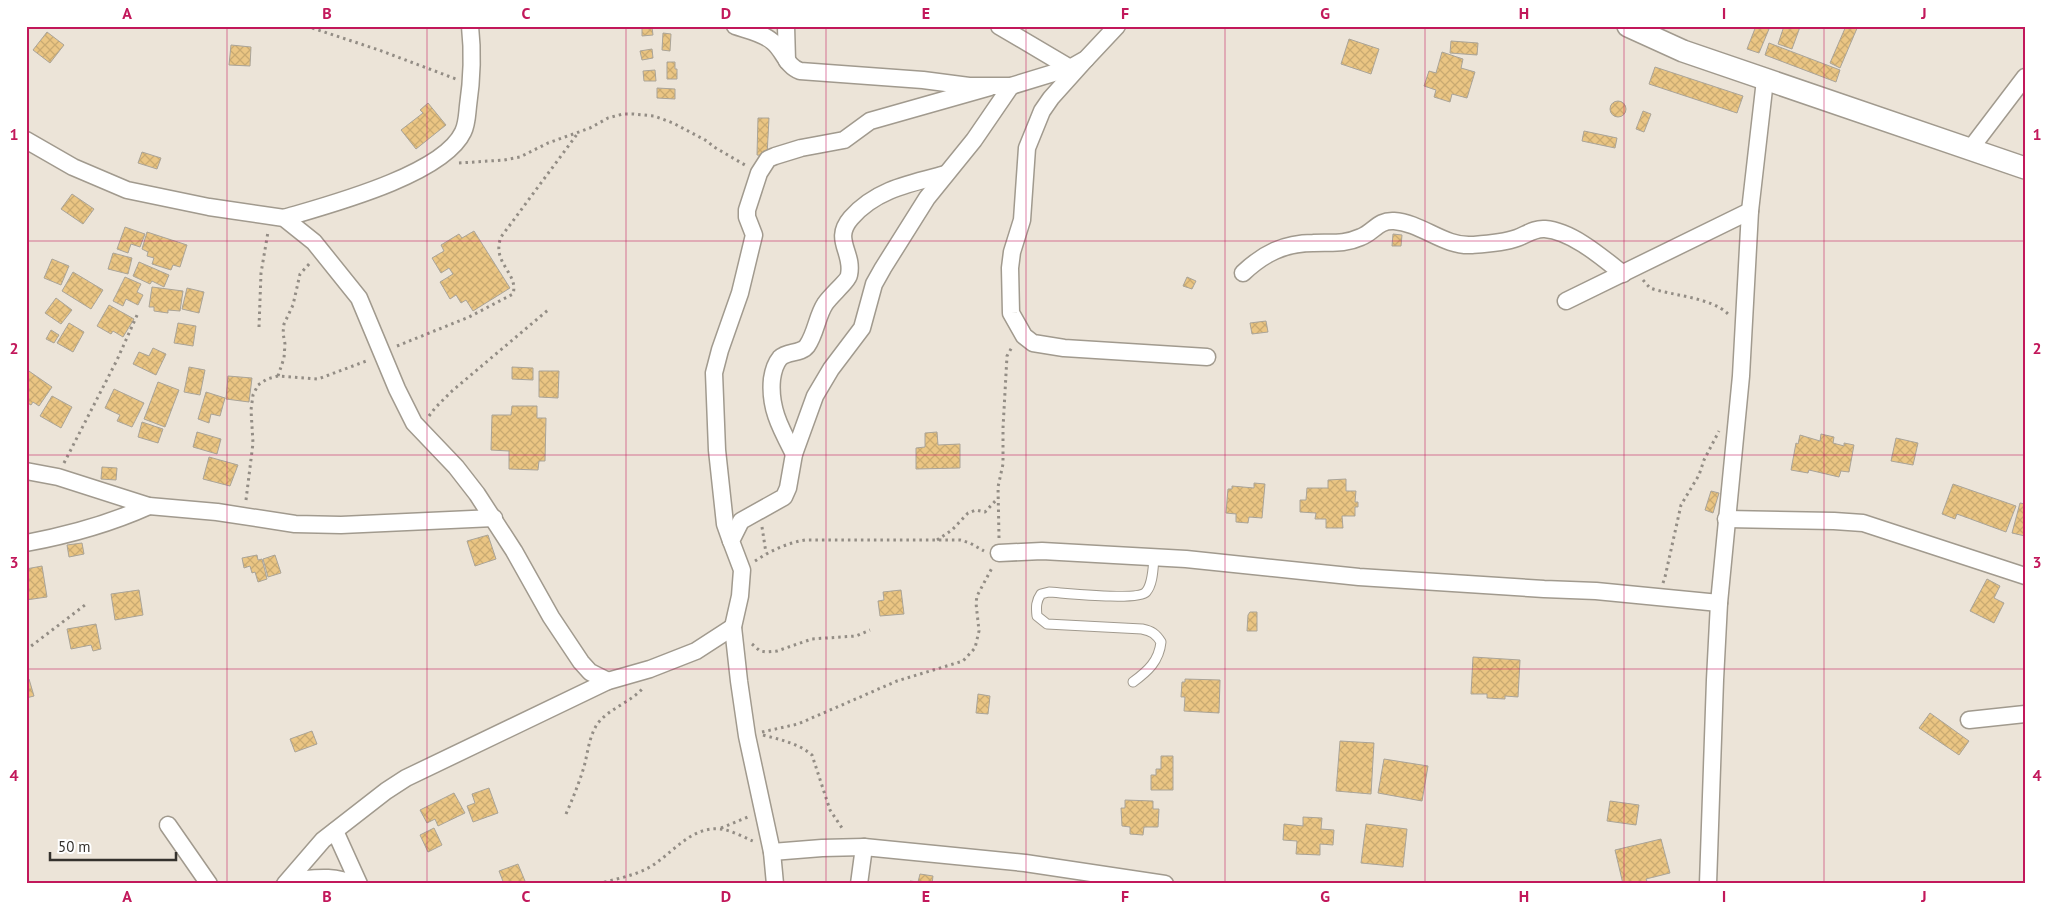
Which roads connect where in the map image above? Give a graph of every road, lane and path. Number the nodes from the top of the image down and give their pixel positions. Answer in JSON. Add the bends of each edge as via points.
{"nodes":[{"id":1,"x":306,"y":26,"type":"edge"},
{"id":2,"x":470,"y":26,"type":"edge"},
{"id":3,"x":735,"y":26,"type":"edge"},
{"id":4,"x":786,"y":26,"type":"edge"},
{"id":5,"x":999,"y":26,"type":"edge"},
{"id":6,"x":1117,"y":26,"type":"edge"},
{"id":7,"x":1628,"y":26,"type":"edge"},
{"id":8,"x":315,"y":28,"type":"edge"},
{"id":9,"x":1086,"y":60,"type":"junction"},
{"id":10,"x":787,"y":61,"type":"junction"},
{"id":11,"x":1070,"y":68,"type":"junction"},
{"id":12,"x":2025,"y":77,"type":"edge"},
{"id":13,"x":1764,"y":80,"type":"junction"},
{"id":14,"x":471,"y":85,"type":"junction"},
{"id":15,"x":1011,"y":86,"type":"junction"},
{"id":16,"x":990,"y":87,"type":"junction"},
{"id":17,"x":578,"y":132,"type":"junction"},
{"id":18,"x":26,"y":140,"type":"edge"},
{"id":19,"x":1971,"y":148,"type":"junction"},
{"id":20,"x":456,"y":164,"type":"dead end"},
{"id":21,"x":2025,"y":168,"type":"edge"},
{"id":22,"x":759,"y":173,"type":"junction"},
{"id":23,"x":946,"y":174,"type":"junction"},
{"id":24,"x":1750,"y":211,"type":"junction"},
{"id":25,"x":268,"y":216,"type":"junction"},
{"id":26,"x":284,"y":218,"type":"junction"},
{"id":27,"x":314,"y":242,"type":"junction"},
{"id":28,"x":1627,"y":272,"type":"junction"},
{"id":29,"x":1242,"y":273,"type":"dead end"},
{"id":30,"x":1566,"y":301,"type":"dead end"},
{"id":31,"x":548,"y":310,"type":"dead end"},
{"id":32,"x":138,"y":313,"type":"dead end"},
{"id":33,"x":260,"y":327,"type":"dead end"},
{"id":34,"x":1743,"y":329,"type":"junction"},
{"id":35,"x":1023,"y":335,"type":"junction"},
{"id":36,"x":382,"y":354,"type":"junction"},
{"id":37,"x":1208,"y":357,"type":"dead end"},
{"id":38,"x":278,"y":376,"type":"junction"},
{"id":39,"x":1737,"y":413,"type":"junction"},
{"id":40,"x":421,"y":432,"type":"junction"},
{"id":41,"x":794,"y":454,"type":"junction"},
{"id":42,"x":26,"y":471,"type":"edge"},
{"id":43,"x":58,"y":477,"type":"junction"},
{"id":44,"x":998,"y":498,"type":"junction"},
{"id":45,"x":149,"y":506,"type":"junction"},
{"id":46,"x":244,"y":516,"type":"junction"},
{"id":47,"x":494,"y":518,"type":"junction"},
{"id":48,"x":1726,"y":519,"type":"junction"},
{"id":49,"x":936,"y":540,"type":"junction"},
{"id":50,"x":731,"y":541,"type":"junction"},
{"id":51,"x":26,"y":543,"type":"edge"},
{"id":52,"x":999,"y":553,"type":"junction"},
{"id":53,"x":1154,"y":558,"type":"junction"},
{"id":54,"x":742,"y":570,"type":"junction"},
{"id":55,"x":2025,"y":576,"type":"edge"},
{"id":56,"x":1654,"y":596,"type":"junction"},
{"id":57,"x":1720,"y":603,"type":"junction"},
{"id":58,"x":85,"y":605,"type":"dead end"},
{"id":59,"x":734,"y":623,"type":"junction"},
{"id":60,"x":870,"y":630,"type":"dead end"},
{"id":61,"x":26,"y":650,"type":"edge"},
{"id":62,"x":650,"y":669,"type":"junction"},
{"id":63,"x":608,"y":681,"type":"junction"},
{"id":64,"x":1133,"y":682,"type":"dead end"},
{"id":65,"x":2025,"y":714,"type":"edge"},
{"id":66,"x":1969,"y":720,"type":"dead end"},
{"id":67,"x":763,"y":812,"type":"junction"},
{"id":68,"x":566,"y":814,"type":"dead end"},
{"id":69,"x":168,"y":825,"type":"dead end"},
{"id":70,"x":721,"y":829,"type":"junction"},
{"id":71,"x":335,"y":831,"type":"junction"},
{"id":72,"x":864,"y":847,"type":"junction"},
{"id":73,"x":772,"y":850,"type":"junction"},
{"id":74,"x":288,"y":882,"type":"edge"},
{"id":75,"x":209,"y":884,"type":"edge"},
{"id":76,"x":352,"y":884,"type":"edge"},
{"id":77,"x":359,"y":884,"type":"edge"},
{"id":78,"x":598,"y":884,"type":"edge"},
{"id":79,"x":775,"y":884,"type":"edge"},
{"id":80,"x":859,"y":884,"type":"edge"},
{"id":81,"x":1165,"y":884,"type":"edge"},
{"id":82,"x":1708,"y":884,"type":"edge"}],
"edges":[{"from":1,"to":8,"type":"path"},
{"from":2,"to":14,"type":"street"},
{"from":3,"to":10,"type":"street","via":[[773,42]]},
{"from":4,"to":10,"type":"street"},
{"from":5,"to":11,"type":"street"},
{"from":6,"to":9,"type":"street"},
{"from":7,"to":13,"type":"street","via":[[1683,51]]},
{"from":8,"to":14,"type":"path"},
{"from":9,"to":11,"type":"street"},
{"from":9,"to":35,"type":"street","via":[[1042,111],[1028,148],[1022,220],[1010,268],[1011,313]]},
{"from":10,"to":16,"type":"street","via":[[792,68],[809,73]]},
{"from":11,"to":15,"type":"street"},
{"from":12,"to":19,"type":"street"},
{"from":13,"to":19,"type":"street"},
{"from":13,"to":24,"type":"street"},
{"from":14,"to":26,"type":"street","via":[[463,133],[444,154],[417,171],[381,187]]},
{"from":15,"to":16,"type":"street"},
{"from":15,"to":23,"type":"street"},
{"from":16,"to":22,"type":"street","via":[[870,121],[844,140],[775,156],[768,159]]},
{"from":17,"to":20,"type":"path","via":[[520,157]]},
{"from":17,"to":22,"type":"path","via":[[616,116],[654,116],[707,141]]},
{"from":17,"to":36,"type":"path","via":[[498,244],[499,257],[514,284],[513,294]]},
{"from":18,"to":25,"type":"street","via":[[73,168],[127,190]]},
{"from":19,"to":21,"type":"street"},
{"from":22,"to":50,"type":"street","via":[[747,210],[754,235],[740,293],[714,373],[717,450],[725,524]]},
{"from":23,"to":41,"type":"street","via":[[927,198],[874,284],[862,328],[815,396]]},
{"from":23,"to":41,"type":"street","via":[[881,193],[852,217],[843,229],[842,239],[849,262],[846,281],[824,306],[806,347],[783,356],[776,363],[773,376],[773,410]]},
{"from":24,"to":28,"type":"street"},
{"from":24,"to":34,"type":"street"},
{"from":25,"to":26,"type":"street"},
{"from":25,"to":33,"type":"path","via":[[268,238],[261,273]]},
{"from":26,"to":27,"type":"street"},
{"from":27,"to":36,"type":"street","via":[[359,298]]},
{"from":27,"to":38,"type":"path","via":[[313,258],[300,274],[293,305],[284,324],[284,358]]},
{"from":28,"to":29,"type":"street","via":[[1573,239],[1544,229],[1510,240],[1458,245],[1410,224],[1392,221],[1381,222],[1363,237],[1339,244],[1286,245],[1258,259]]},
{"from":28,"to":30,"type":"street"},
{"from":28,"to":34,"type":"path","via":[[1650,288],[1723,309]]},
{"from":31,"to":40,"type":"path","via":[[434,408]]},
{"from":32,"to":43,"type":"path"},
{"from":34,"to":39,"type":"street"},
{"from":35,"to":37,"type":"street","via":[[1033,343],[1064,348]]},
{"from":35,"to":44,"type":"path","via":[[1007,356],[1003,464]]},
{"from":36,"to":38,"type":"path","via":[[318,379]]},
{"from":36,"to":40,"type":"street","via":[[407,410]]},
{"from":38,"to":46,"type":"path","via":[[258,385],[253,395],[253,442]]},
{"from":39,"to":48,"type":"street"},
{"from":39,"to":56,"type":"path","via":[[1717,434],[1681,505],[1666,576]]},
{"from":40,"to":47,"type":"street","via":[[456,467]]},
{"from":41,"to":50,"type":"street","via":[[784,497],[741,521]]},
{"from":42,"to":43,"type":"street"},
{"from":43,"to":45,"type":"street"},
{"from":44,"to":49,"type":"path","via":[[985,512],[972,511],[963,516],[952,530]]},
{"from":44,"to":52,"type":"path"},
{"from":45,"to":46,"type":"street"},
{"from":45,"to":51,"type":"street","via":[[90,529]]},
{"from":46,"to":47,"type":"street","via":[[309,524]]},
{"from":47,"to":63,"type":"street","via":[[581,662],[590,672]]},
{"from":48,"to":55,"type":"street","via":[[1863,523]]},
{"from":48,"to":57,"type":"street"},
{"from":49,"to":52,"type":"path","via":[[965,540],[985,551]]},
{"from":49,"to":54,"type":"path","via":[[792,542],[766,553]]},
{"from":50,"to":54,"type":"street"},
{"from":52,"to":53,"type":"street","via":[[1058,551]]},
{"from":52,"to":72,"type":"path","via":[[977,596],[979,631],[975,648],[963,661],[897,682],[798,724],[758,733],[794,744],[812,755],[836,821],[842,830]]},
{"from":53,"to":56,"type":"street"},
{"from":53,"to":64,"type":"lane","via":[[1150,584],[1139,596],[1050,592],[1041,594],[1036,608],[1040,620],[1048,624],[1142,629],[1157,635],[1161,642],[1156,660]]},
{"from":54,"to":59,"type":"street"},
{"from":56,"to":57,"type":"street"},
{"from":57,"to":82,"type":"street"},
{"from":58,"to":61,"type":"path"},
{"from":59,"to":60,"type":"path","via":[[754,647],[766,652],[812,639],[856,636]]},
{"from":59,"to":62,"type":"street","via":[[696,651]]},
{"from":59,"to":67,"type":"street","via":[[747,736]]},
{"from":62,"to":63,"type":"street"},
{"from":62,"to":68,"type":"path","via":[[644,688],[638,695],[598,723]]},
{"from":63,"to":71,"type":"street","via":[[406,778]]},
{"from":65,"to":66,"type":"street"},
{"from":67,"to":70,"type":"path"},
{"from":67,"to":73,"type":"street"},
{"from":69,"to":75,"type":"street"},
{"from":70,"to":73,"type":"path"},
{"from":70,"to":78,"type":"path","via":[[687,837],[649,867]]},
{"from":71,"to":74,"type":"street","via":[[323,840]]},
{"from":71,"to":77,"type":"street"},
{"from":72,"to":73,"type":"street"},
{"from":72,"to":80,"type":"street"},
{"from":72,"to":81,"type":"street","via":[[1025,863]]},
{"from":73,"to":79,"type":"street"},
{"from":74,"to":76,"type":"street","via":[[331,878]]}]}
